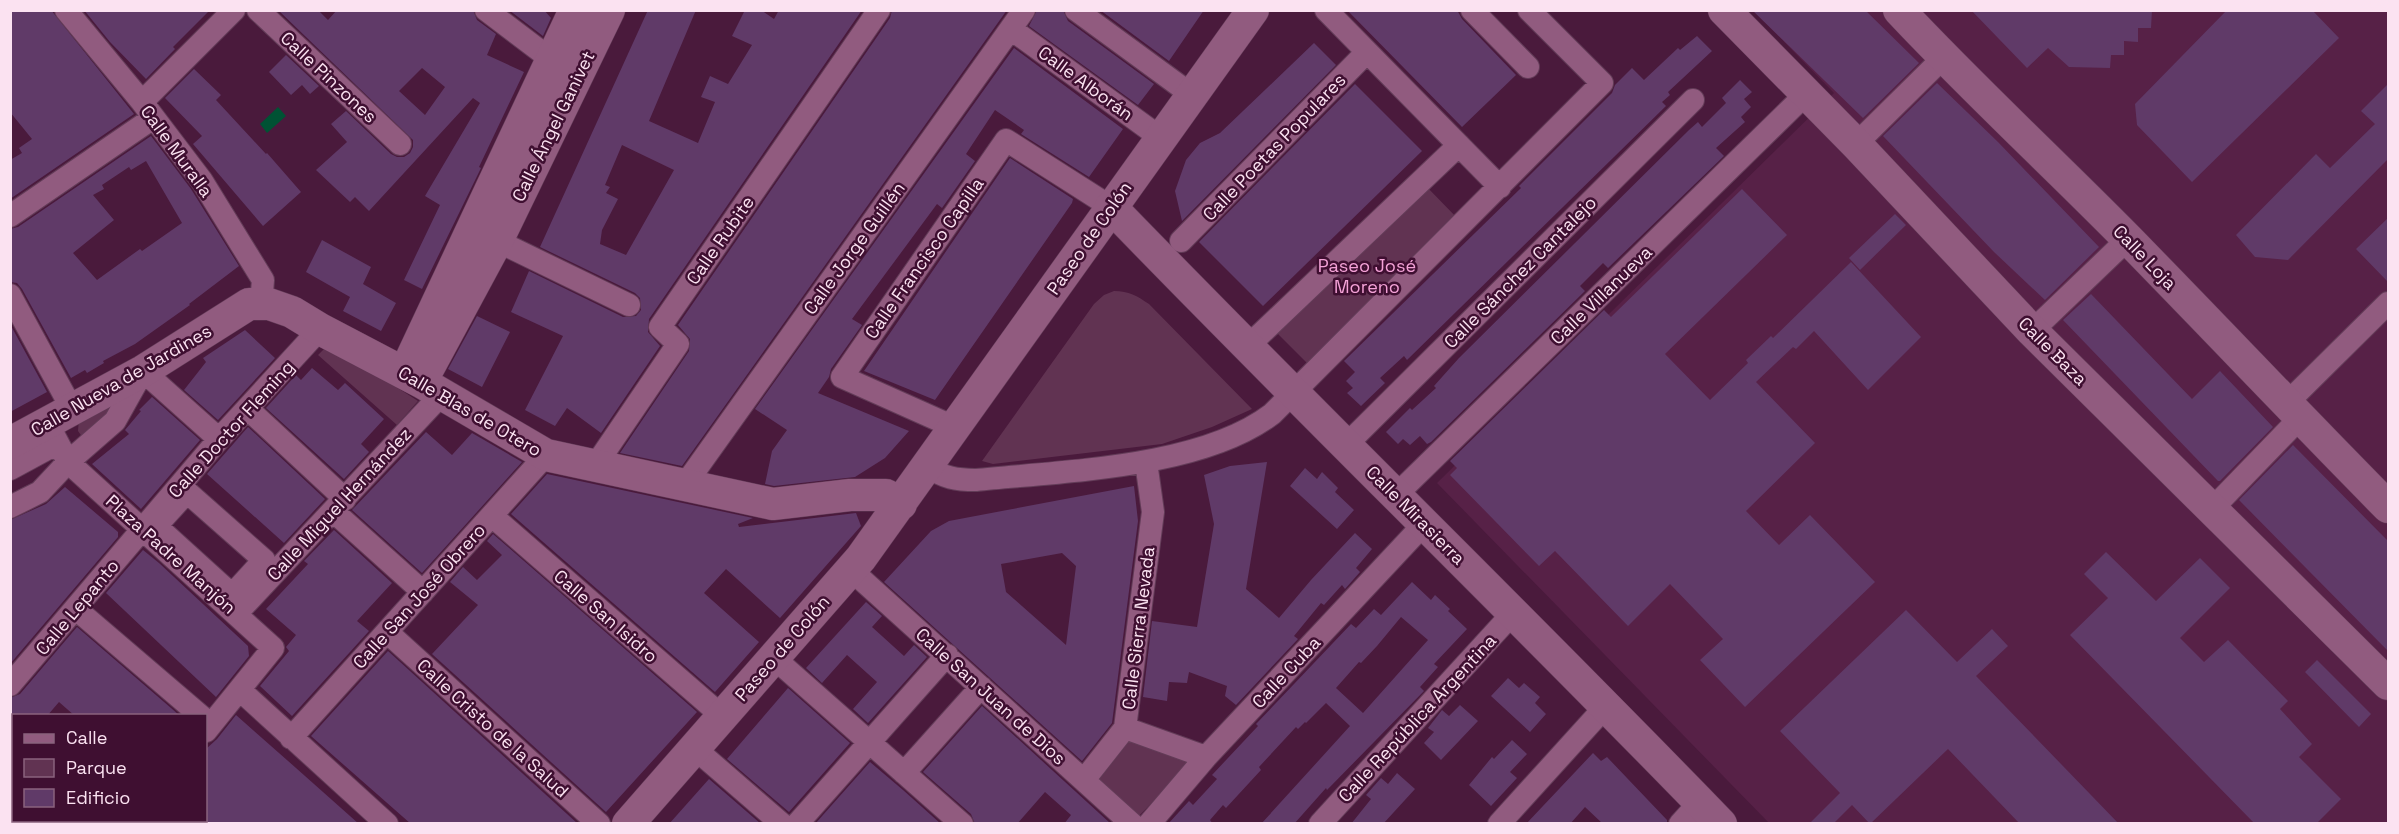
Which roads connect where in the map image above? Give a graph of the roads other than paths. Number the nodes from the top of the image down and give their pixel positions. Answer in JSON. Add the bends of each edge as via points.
{"nodes":[{"id":1,"x":234,"y":10,"type":"edge"},
{"id":2,"x":258,"y":10,"type":"edge"},
{"id":3,"x":486,"y":10,"type":"edge"},
{"id":4,"x":575,"y":10,"type":"edge"},
{"id":5,"x":609,"y":10,"type":"edge"},
{"id":6,"x":879,"y":10,"type":"edge"},
{"id":7,"x":1024,"y":10,"type":"edge"},
{"id":8,"x":1076,"y":10,"type":"edge"},
{"id":9,"x":1326,"y":10,"type":"edge"},
{"id":10,"x":1472,"y":10,"type":"edge"},
{"id":11,"x":1529,"y":10,"type":"edge"},
{"id":12,"x":1724,"y":10,"type":"edge"},
{"id":13,"x":1899,"y":10,"type":"edge"},
{"id":14,"x":68,"y":12,"type":"edge"},
{"id":15,"x":1248,"y":12,"type":"edge"},
{"id":16,"x":1011,"y":29,"type":"junction"},
{"id":17,"x":1366,"y":53,"type":"junction"},
{"id":18,"x":1943,"y":58,"type":"junction"},
{"id":19,"x":567,"y":64,"type":"junction"},
{"id":20,"x":1528,"y":67,"type":"dead end"},
{"id":21,"x":1806,"y":94,"type":"junction"},
{"id":22,"x":1192,"y":95,"type":"junction"},
{"id":23,"x":1693,"y":100,"type":"dead end"},
{"id":24,"x":147,"y":110,"type":"junction"},
{"id":25,"x":1161,"y":138,"type":"junction"},
{"id":26,"x":400,"y":144,"type":"dead end"},
{"id":27,"x":1856,"y":144,"type":"junction"},
{"id":28,"x":1459,"y":145,"type":"junction"},
{"id":29,"x":1500,"y":187,"type":"junction"},
{"id":30,"x":1111,"y":207,"type":"junction"},
{"id":31,"x":10,"y":216,"type":"edge"},
{"id":32,"x":484,"y":235,"type":"junction"},
{"id":33,"x":2128,"y":239,"type":"junction"},
{"id":34,"x":1181,"y":242,"type":"dead end"},
{"id":35,"x":10,"y":295,"type":"edge"},
{"id":36,"x":2388,"y":303,"type":"edge"},
{"id":37,"x":261,"y":304,"type":"junction"},
{"id":38,"x":629,"y":305,"type":"dead end"},
{"id":39,"x":320,"y":329,"type":"junction"},
{"id":40,"x":2032,"y":331,"type":"junction"},
{"id":41,"x":1247,"y":347,"type":"junction"},
{"id":42,"x":144,"y":371,"type":"junction"},
{"id":43,"x":423,"y":383,"type":"junction"},
{"id":44,"x":1291,"y":392,"type":"junction"},
{"id":45,"x":248,"y":409,"type":"junction"},
{"id":46,"x":2293,"y":411,"type":"junction"},
{"id":47,"x":954,"y":428,"type":"junction"},
{"id":48,"x":61,"y":435,"type":"junction"},
{"id":49,"x":219,"y":439,"type":"junction"},
{"id":50,"x":10,"y":443,"type":"edge"},
{"id":51,"x":1346,"y":445,"type":"junction"},
{"id":52,"x":546,"y":455,"type":"junction"},
{"id":53,"x":1146,"y":462,"type":"junction"},
{"id":54,"x":595,"y":466,"type":"junction"},
{"id":55,"x":927,"y":466,"type":"junction"},
{"id":56,"x":10,"y":469,"type":"edge"},
{"id":57,"x":188,"y":483,"type":"junction"},
{"id":58,"x":684,"y":486,"type":"junction"},
{"id":59,"x":1396,"y":495,"type":"junction"},
{"id":60,"x":901,"y":504,"type":"junction"},
{"id":61,"x":339,"y":505,"type":"junction"},
{"id":62,"x":10,"y":507,"type":"edge"},
{"id":63,"x":2388,"y":507,"type":"edge"},
{"id":64,"x":2212,"y":509,"type":"junction"},
{"id":65,"x":492,"y":516,"type":"junction"},
{"id":66,"x":1425,"y":524,"type":"junction"},
{"id":67,"x":143,"y":529,"type":"junction"},
{"id":68,"x":284,"y":562,"type":"junction"},
{"id":69,"x":850,"y":569,"type":"junction"},
{"id":70,"x":423,"y":592,"type":"junction"},
{"id":71,"x":76,"y":609,"type":"junction"},
{"id":72,"x":1514,"y":612,"type":"junction"},
{"id":73,"x":237,"y":613,"type":"junction"},
{"id":74,"x":387,"y":632,"type":"junction"},
{"id":75,"x":946,"y":655,"type":"junction"},
{"id":76,"x":774,"y":658,"type":"junction"},
{"id":77,"x":2388,"y":684,"type":"edge"},
{"id":78,"x":10,"y":685,"type":"edge"},
{"id":79,"x":981,"y":687,"type":"junction"},
{"id":80,"x":240,"y":690,"type":"junction"},
{"id":81,"x":1606,"y":705,"type":"junction"},
{"id":82,"x":196,"y":714,"type":"edge"},
{"id":83,"x":722,"y":716,"type":"junction"},
{"id":84,"x":207,"y":722,"type":"edge"},
{"id":85,"x":1125,"y":728,"type":"junction"},
{"id":86,"x":291,"y":738,"type":"junction"},
{"id":87,"x":870,"y":742,"type":"junction"},
{"id":88,"x":693,"y":747,"type":"junction"},
{"id":89,"x":1206,"y":758,"type":"junction"},
{"id":90,"x":904,"y":773,"type":"junction"},
{"id":91,"x":1084,"y":780,"type":"junction"},
{"id":92,"x":1700,"y":816,"type":"edge"},
{"id":93,"x":387,"y":824,"type":"edge"},
{"id":94,"x":599,"y":824,"type":"edge"},
{"id":95,"x":627,"y":824,"type":"edge"},
{"id":96,"x":782,"y":824,"type":"edge"},
{"id":97,"x":797,"y":824,"type":"edge"},
{"id":98,"x":962,"y":824,"type":"edge"},
{"id":99,"x":1132,"y":824,"type":"edge"},
{"id":100,"x":1149,"y":824,"type":"edge"},
{"id":101,"x":1320,"y":824,"type":"edge"},
{"id":102,"x":1499,"y":824,"type":"edge"}],
"edges":[{"from":1,"to":24,"type":"street"},
{"from":2,"to":26,"type":"street","name":"Calle Pinzones"},
{"from":3,"to":19,"type":"street"},
{"from":4,"to":19,"type":"street","name":"Calle Ángel Ganivet"},
{"from":5,"to":19,"type":"street","name":"Calle Ángel Ganivet"},
{"from":6,"to":54,"type":"street","name":"Calle Rubite","via":[[660,327],[678,344]]},
{"from":7,"to":16,"type":"street","name":"Calle Jorge Guillén"},
{"from":8,"to":22,"type":"street"},
{"from":9,"to":17,"type":"street"},
{"from":10,"to":20,"type":"street"},
{"from":11,"to":29,"type":"street","via":[[1602,83]]},
{"from":12,"to":21,"type":"street","name":"Calle Baza"},
{"from":13,"to":18,"type":"street","name":"Calle Loja"},
{"from":14,"to":24,"type":"street","name":"Calle Muralla"},
{"from":15,"to":22,"type":"street","name":"Paseo de Colón"},
{"from":16,"to":25,"type":"street","name":"Calle Alborán"},
{"from":16,"to":58,"type":"street","name":"Calle Jorge Guillén"},
{"from":17,"to":28,"type":"street"},
{"from":17,"to":34,"type":"street","name":"Calle Poetas Populares"},
{"from":18,"to":27,"type":"street"},
{"from":18,"to":33,"type":"street","name":"Calle Loja"},
{"from":19,"to":32,"type":"street","name":"Calle Ángel Ganivet"},
{"from":21,"to":27,"type":"street","name":"Calle Baza"},
{"from":21,"to":59,"type":"street","name":"Calle Villanueva"},
{"from":22,"to":25,"type":"street","name":"Paseo de Colón"},
{"from":23,"to":51,"type":"street","name":"Calle Sánchez Cantalejo"},
{"from":24,"to":31,"type":"street"},
{"from":24,"to":37,"type":"street","name":"Calle Muralla","via":[[201,181],[263,280]]},
{"from":25,"to":30,"type":"street","name":"Paseo de Colón"},
{"from":27,"to":40,"type":"street","name":"Calle Baza"},
{"from":28,"to":29,"type":"street"},
{"from":28,"to":41,"type":"street"},
{"from":29,"to":44,"type":"street"},
{"from":30,"to":41,"type":"street","name":"Calle Mirasierra"},
{"from":30,"to":47,"type":"street","name":"Paseo de Colón"},
{"from":30,"to":47,"type":"street","name":"Calle Francisco Capilla","via":[[1006,140],[842,377]]},
{"from":32,"to":38,"type":"street"},
{"from":32,"to":43,"type":"street","name":"Calle Ángel Ganivet"},
{"from":33,"to":40,"type":"street"},
{"from":33,"to":46,"type":"street","name":"Calle Loja"},
{"from":35,"to":48,"type":"street","name":"Plaza Padre Manjón"},
{"from":36,"to":46,"type":"street"},
{"from":37,"to":39,"type":"street","name":"Calle Blas de Otero","via":[[292,312]]},
{"from":37,"to":42,"type":"street","name":"Calle Nueva de Jardines","via":[[249,304]]},
{"from":39,"to":43,"type":"street","name":"Calle Blas de Otero"},
{"from":39,"to":45,"type":"street","name":"Calle Doctor Fleming"},
{"from":40,"to":64,"type":"street","name":"Calle Baza"},
{"from":41,"to":44,"type":"street","name":"Calle Mirasierra"},
{"from":42,"to":48,"type":"street","name":"Calle Nueva de Jardines"},
{"from":42,"to":48,"type":"street","via":[[115,421]]},
{"from":42,"to":49,"type":"street"},
{"from":43,"to":52,"type":"street","name":"Calle Blas de Otero"},
{"from":43,"to":61,"type":"street","name":"Calle Miguel Hernández"},
{"from":44,"to":51,"type":"street","name":"Calle Mirasierra"},
{"from":44,"to":53,"type":"street","via":[[1256,426],[1198,449]]},
{"from":45,"to":49,"type":"street","name":"Calle Doctor Fleming"},
{"from":45,"to":61,"type":"street"},
{"from":46,"to":63,"type":"street","name":"Calle Loja"},
{"from":46,"to":64,"type":"street"},
{"from":47,"to":55,"type":"street","name":"Paseo de Colón"},
{"from":48,"to":50,"type":"street","name":"Calle Nueva de Jardines"},
{"from":48,"to":56,"type":"street"},
{"from":48,"to":62,"type":"street","via":[[40,492]]},
{"from":48,"to":67,"type":"street","name":"Plaza Padre Manjón"},
{"from":49,"to":57,"type":"street","name":"Calle Doctor Fleming"},
{"from":51,"to":59,"type":"street","name":"Calle Mirasierra"},
{"from":52,"to":54,"type":"street","name":"Calle Blas de Otero"},
{"from":52,"to":65,"type":"street","name":"Calle San José Obrero"},
{"from":53,"to":55,"type":"street","via":[[976,480],[940,476]]},
{"from":53,"to":85,"type":"street","name":"Calle Sierra Nevada","via":[[1153,512]]},
{"from":54,"to":58,"type":"street","name":"Calle Blas de Otero"},
{"from":55,"to":60,"type":"street","name":"Paseo de Colón"},
{"from":57,"to":57,"type":"street","name":"Plaza Padre Manjón","via":[[156,526],[232,595],[264,560]]},
{"from":57,"to":67,"type":"street","name":"Calle Doctor Fleming"},
{"from":57,"to":68,"type":"street"},
{"from":58,"to":60,"type":"street","name":"Calle Blas de Otero","via":[[773,504],[886,495]]},
{"from":59,"to":66,"type":"street","name":"Calle Mirasierra"},
{"from":60,"to":69,"type":"street","name":"Paseo de Colón"},
{"from":61,"to":68,"type":"street","name":"Calle Miguel Hernández"},
{"from":61,"to":70,"type":"street"},
{"from":64,"to":77,"type":"street","name":"Calle Baza"},
{"from":65,"to":70,"type":"street","name":"Calle San José Obrero"},
{"from":65,"to":83,"type":"street","name":"Calle San Isidro"},
{"from":66,"to":72,"type":"street","name":"Calle Mirasierra"},
{"from":66,"to":89,"type":"street","name":"Calle Cuba"},
{"from":67,"to":71,"type":"street","name":"Calle Lepanto"},
{"from":67,"to":73,"type":"street","name":"Plaza Padre Manjón"},
{"from":68,"to":73,"type":"street","name":"Calle Miguel Hernández"},
{"from":69,"to":75,"type":"street","name":"Calle San Juan de Dios"},
{"from":69,"to":76,"type":"street","name":"Paseo de Colón"},
{"from":70,"to":74,"type":"street","name":"Calle San José Obrero"},
{"from":71,"to":78,"type":"street","name":"Calle Lepanto"},
{"from":71,"to":82,"type":"street"},
{"from":72,"to":81,"type":"street","name":"Calle Mirasierra"},
{"from":72,"to":101,"type":"street","name":"Calle República Argentina"},
{"from":73,"to":80,"type":"street","name":"Plaza Padre Manjón","via":[[273,648]]},
{"from":74,"to":86,"type":"street","name":"Calle San José Obrero"},
{"from":74,"to":94,"type":"street","name":"Calle Cristo de la Salud"},
{"from":75,"to":79,"type":"street","name":"Calle San Juan de Dios"},
{"from":75,"to":87,"type":"street"},
{"from":76,"to":83,"type":"street","name":"Paseo de Colón"},
{"from":76,"to":87,"type":"street"},
{"from":79,"to":90,"type":"street"},
{"from":79,"to":91,"type":"street","name":"Calle San Juan de Dios"},
{"from":80,"to":84,"type":"street"},
{"from":80,"to":86,"type":"street"},
{"from":81,"to":92,"type":"street","name":"Calle Mirasierra"},
{"from":81,"to":102,"type":"street"},
{"from":83,"to":88,"type":"street","name":"Paseo de Colón"},
{"from":85,"to":89,"type":"street"},
{"from":85,"to":91,"type":"street","name":"Calle Sierra Nevada"},
{"from":86,"to":93,"type":"street"},
{"from":87,"to":90,"type":"street"},
{"from":87,"to":97,"type":"street"},
{"from":88,"to":95,"type":"street","name":"Paseo de Colón"},
{"from":88,"to":96,"type":"street"},
{"from":89,"to":100,"type":"street","name":"Calle Cuba"},
{"from":90,"to":98,"type":"street"},
{"from":91,"to":99,"type":"street","name":"Calle San Juan de Dios"}]}
